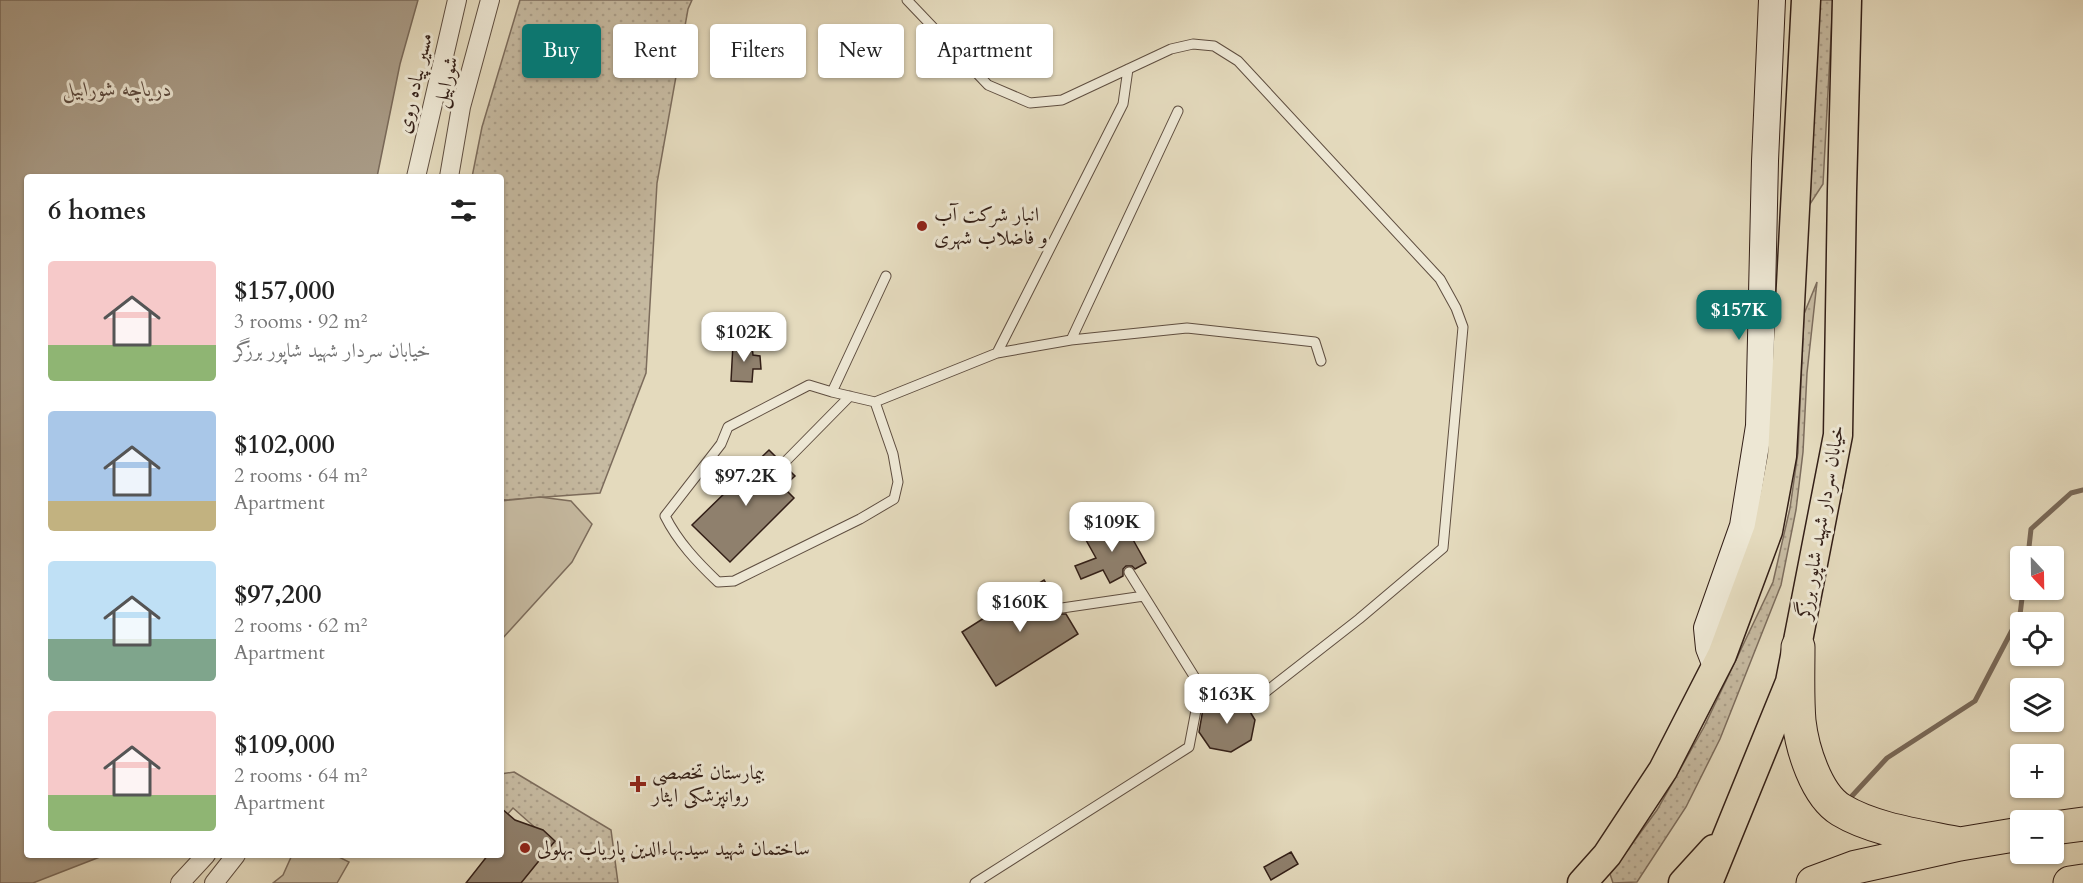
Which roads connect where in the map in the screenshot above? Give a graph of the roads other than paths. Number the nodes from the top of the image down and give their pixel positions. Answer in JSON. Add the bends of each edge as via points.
{"nodes":[{"id":1,"x":457,"y":0,"type":"edge"},
{"id":2,"x":490,"y":0,"type":"edge"},
{"id":3,"x":907,"y":0,"type":"edge"},
{"id":4,"x":1772,"y":0,"type":"edge"},
{"id":5,"x":1806,"y":0,"type":"edge"},
{"id":6,"x":1847,"y":0,"type":"edge"},
{"id":7,"x":1128,"y":69,"type":"junction"},
{"id":8,"x":1178,"y":111,"type":"dead end"},
{"id":9,"x":417,"y":174,"type":"edge"},
{"id":10,"x":450,"y":174,"type":"edge"},
{"id":11,"x":886,"y":276,"type":"dead end"},
{"id":12,"x":1071,"y":340,"type":"junction"},
{"id":13,"x":997,"y":353,"type":"junction"},
{"id":14,"x":1321,"y":361,"type":"dead end"},
{"id":15,"x":832,"y":392,"type":"junction"},
{"id":16,"x":850,"y":396,"type":"junction"},
{"id":17,"x":875,"y":402,"type":"junction"},
{"id":18,"x":783,"y":464,"type":"dead end"},
{"id":19,"x":1129,"y":572,"type":"dead end"},
{"id":20,"x":1144,"y":596,"type":"junction"},
{"id":21,"x":1062,"y":608,"type":"dead end"},
{"id":22,"x":1798,"y":647,"type":"junction"},
{"id":23,"x":1716,"y":666,"type":"junction"},
{"id":24,"x":1207,"y":698,"type":"junction"},
{"id":25,"x":2083,"y":824,"type":"edge"},
{"id":26,"x":2064,"y":827,"type":"edge"},
{"id":27,"x":1731,"y":830,"type":"junction"},
{"id":28,"x":2010,"y":836,"type":"edge"},
{"id":29,"x":1960,"y":844,"type":"junction"},
{"id":30,"x":1607,"y":855,"type":"junction"},
{"id":31,"x":203,"y":858,"type":"edge"},
{"id":32,"x":234,"y":858,"type":"edge"},
{"id":33,"x":2083,"y":881,"type":"edge"},
{"id":34,"x":180,"y":883,"type":"edge"},
{"id":35,"x":214,"y":883,"type":"edge"},
{"id":36,"x":975,"y":883,"type":"edge"},
{"id":37,"x":1582,"y":883,"type":"edge"},
{"id":38,"x":1602,"y":883,"type":"edge"},
{"id":39,"x":1683,"y":883,"type":"edge"},
{"id":40,"x":1708,"y":883,"type":"edge"},
{"id":41,"x":1814,"y":883,"type":"edge"},
{"id":42,"x":2070,"y":883,"type":"edge"}],
"edges":[{"from":1,"to":9,"type":"street","name":"مسیر پیاده روی"},
{"from":2,"to":10,"type":"street","name":"شورابیل","via":[[461,107]]},
{"from":3,"to":7,"type":"lane","via":[[988,85],[1030,103],[1062,100]]},
{"from":4,"to":23,"type":"main road","via":[[1759,426],[1743,526],[1707,628]]},
{"from":5,"to":23,"type":"main road","via":[[1782,456],[1768,531]]},
{"from":6,"to":22,"type":"main road","name":"خیابان سردار شهید شاپور برزگر","via":[[1838,435]]},
{"from":7,"to":13,"type":"lane","via":[[1123,104]]},
{"from":7,"to":24,"type":"lane","via":[[1171,49],[1193,44],[1214,46],[1238,60],[1440,279],[1463,327],[1443,548],[1254,700],[1220,689]]},
{"from":8,"to":12,"type":"lane"},
{"from":11,"to":15,"type":"lane"},
{"from":12,"to":13,"type":"lane"},
{"from":12,"to":14,"type":"lane","via":[[1187,328],[1315,342]]},
{"from":13,"to":17,"type":"lane"},
{"from":15,"to":16,"type":"lane"},
{"from":15,"to":17,"type":"lane","via":[[809,385],[728,427],[721,444],[664,516],[673,534],[718,582],[734,581],[894,499],[898,482],[893,454]]},
{"from":16,"to":17,"type":"lane"},
{"from":16,"to":18,"type":"lane"},
{"from":19,"to":20,"type":"lane"},
{"from":20,"to":21,"type":"lane"},
{"from":20,"to":24,"type":"lane"},
{"from":22,"to":27,"type":"main road","name":"خیابان سردار شهید شاپور برزگر","via":[[1790,682]]},
{"from":22,"to":29,"type":"highway","via":[[1799,723],[1820,788],[1840,809],[1881,826]]},
{"from":23,"to":30,"type":"main road","via":[[1663,770]]},
{"from":24,"to":36,"type":"lane","via":[[1197,705],[1190,747]]},
{"from":25,"to":26,"type":"highway"},
{"from":27,"to":39,"type":"main road"},
{"from":27,"to":40,"type":"main road","name":"خیابان سردار شهید شاپور برزگر"},
{"from":28,"to":29,"type":"highway"},
{"from":29,"to":41,"type":"highway","via":[[1856,867]]},
{"from":30,"to":37,"type":"main road"},
{"from":30,"to":38,"type":"main road"},
{"from":31,"to":34,"type":"street"},
{"from":32,"to":35,"type":"street"},
{"from":33,"to":42,"type":"highway"}]}
